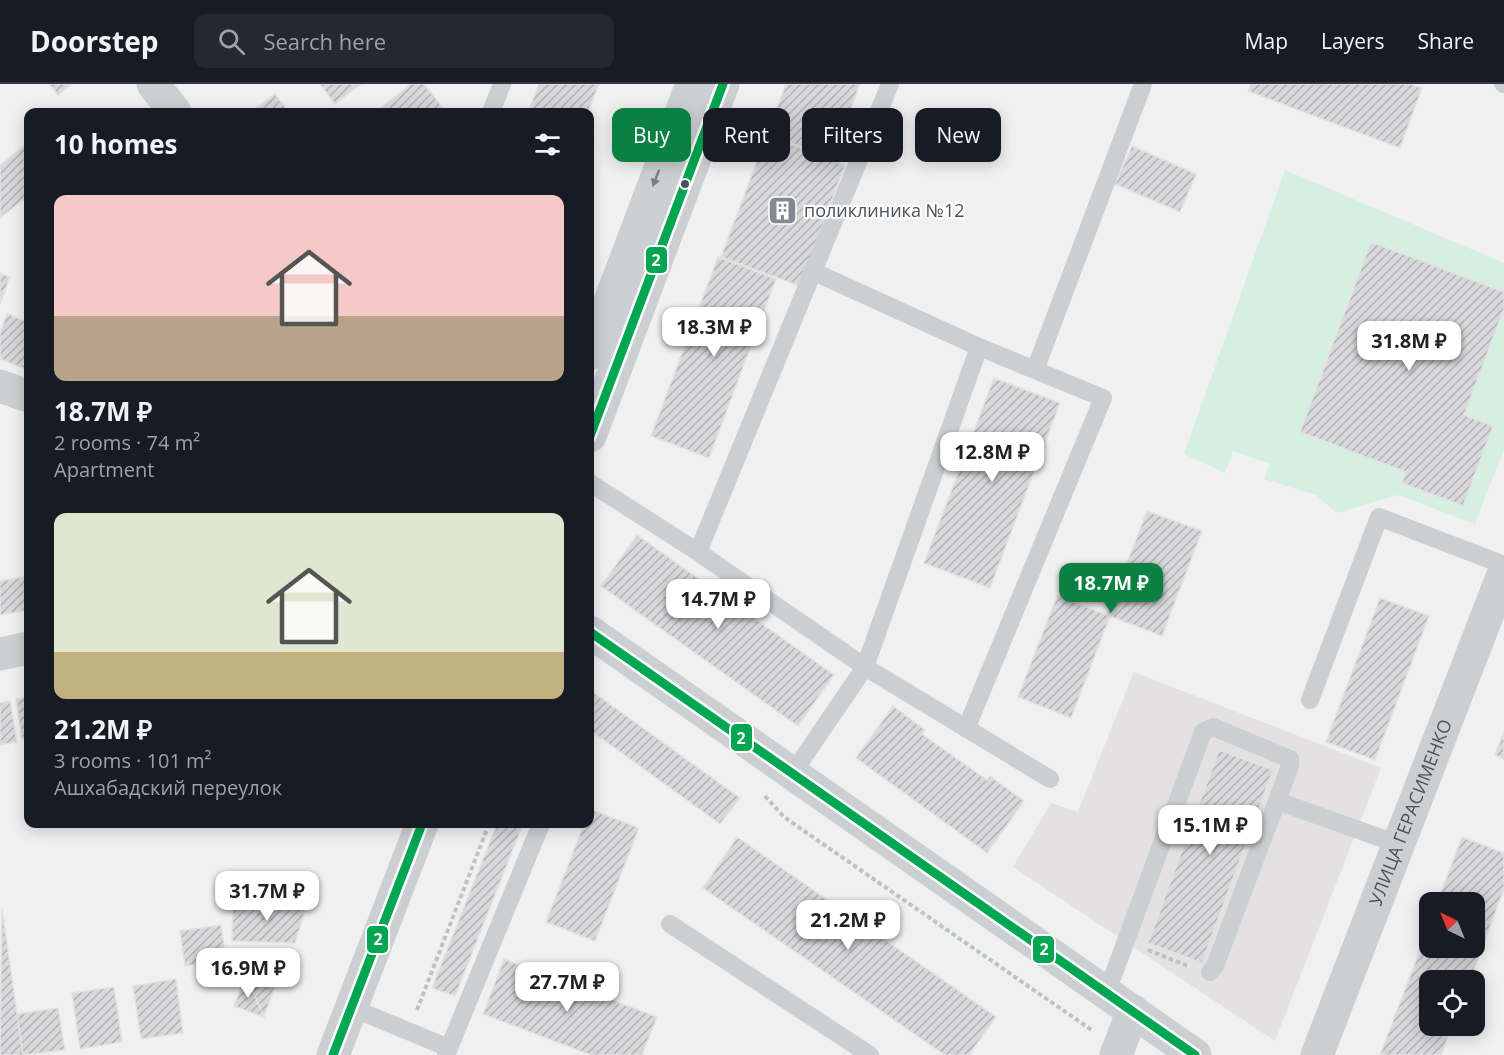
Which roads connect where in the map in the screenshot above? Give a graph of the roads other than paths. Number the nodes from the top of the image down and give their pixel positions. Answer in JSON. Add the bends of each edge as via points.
{"nodes":[{"id":1,"x":153,"y":84,"type":"edge"},
{"id":2,"x":502,"y":84,"type":"edge"},
{"id":3,"x":692,"y":84,"type":"edge"},
{"id":4,"x":723,"y":84,"type":"edge"},
{"id":5,"x":890,"y":84,"type":"edge"},
{"id":6,"x":1143,"y":84,"type":"edge"},
{"id":7,"x":172,"y":108,"type":"edge"},
{"id":8,"x":493,"y":108,"type":"edge"},
{"id":9,"x":812,"y":271,"type":"junction"},
{"id":10,"x":594,"y":343,"type":"edge"},
{"id":11,"x":979,"y":347,"type":"junction"},
{"id":12,"x":1035,"y":370,"type":"junction"},
{"id":13,"x":0,"y":386,"type":"edge"},
{"id":14,"x":24,"y":395,"type":"edge"},
{"id":15,"x":594,"y":425,"type":"edge"},
{"id":16,"x":594,"y":486,"type":"edge"},
{"id":17,"x":698,"y":552,"type":"junction"},
{"id":18,"x":1504,"y":565,"type":"edge"},
{"id":19,"x":1504,"y":572,"type":"edge"},
{"id":20,"x":594,"y":635,"type":"edge"},
{"id":21,"x":24,"y":649,"type":"edge"},
{"id":22,"x":0,"y":654,"type":"edge"},
{"id":23,"x":865,"y":667,"type":"junction"},
{"id":24,"x":1310,"y":700,"type":"dead end"},
{"id":25,"x":966,"y":729,"type":"junction"},
{"id":26,"x":792,"y":774,"type":"junction"},
{"id":27,"x":1050,"y":779,"type":"dead end"},
{"id":28,"x":1277,"y":801,"type":"junction"},
{"id":29,"x":420,"y":828,"type":"edge"},
{"id":30,"x":539,"y":828,"type":"edge"},
{"id":31,"x":1398,"y":844,"type":"junction"},
{"id":32,"x":670,"y":924,"type":"dead end"},
{"id":33,"x":1210,"y":972,"type":"road end"},
{"id":34,"x":1107,"y":992,"type":"junction"},
{"id":35,"x":352,"y":1008,"type":"junction"},
{"id":36,"x":1133,"y":1011,"type":"junction"},
{"id":37,"x":448,"y":1052,"type":"edge"},
{"id":38,"x":1117,"y":1052,"type":"edge"},
{"id":39,"x":333,"y":1055,"type":"edge"},
{"id":40,"x":870,"y":1055,"type":"edge"},
{"id":41,"x":1194,"y":1055,"type":"edge"},
{"id":42,"x":1317,"y":1055,"type":"edge"}],
"edges":[{"from":1,"to":7,"type":"street"},
{"from":2,"to":8,"type":"lane"},
{"from":3,"to":10,"type":"street","one_way":true},
{"from":4,"to":15,"type":"main road"},
{"from":5,"to":9,"type":"lane"},
{"from":6,"to":12,"type":"lane"},
{"from":9,"to":11,"type":"lane"},
{"from":9,"to":17,"type":"lane"},
{"from":11,"to":12,"type":"lane"},
{"from":11,"to":23,"type":"lane"},
{"from":12,"to":25,"type":"lane","via":[[1103,398]]},
{"from":13,"to":14,"type":"street"},
{"from":16,"to":17,"type":"lane"},
{"from":17,"to":23,"type":"lane"},
{"from":18,"to":24,"type":"lane","via":[[1379,517]]},
{"from":19,"to":31,"type":"street","name":"УЛИЦА ГЕРАСИМЕНКО"},
{"from":20,"to":26,"type":"main road"},
{"from":21,"to":22,"type":"street"},
{"from":23,"to":25,"type":"lane"},
{"from":23,"to":26,"type":"lane"},
{"from":25,"to":27,"type":"lane"},
{"from":26,"to":34,"type":"main road"},
{"from":28,"to":31,"type":"lane"},
{"from":28,"to":33,"type":"lane"},
{"from":28,"to":34,"type":"lane","via":[[1290,759],[1213,727],[1203,732]]},
{"from":29,"to":35,"type":"main road"},
{"from":30,"to":37,"type":"lane"},
{"from":31,"to":42,"type":"street","name":"УЛИЦА ГЕРАСИМЕНКО"},
{"from":32,"to":40,"type":"lane"},
{"from":34,"to":36,"type":"main road"},
{"from":35,"to":37,"type":"lane"},
{"from":35,"to":39,"type":"main road"},
{"from":36,"to":38,"type":"street"},
{"from":36,"to":41,"type":"main road"}]}
